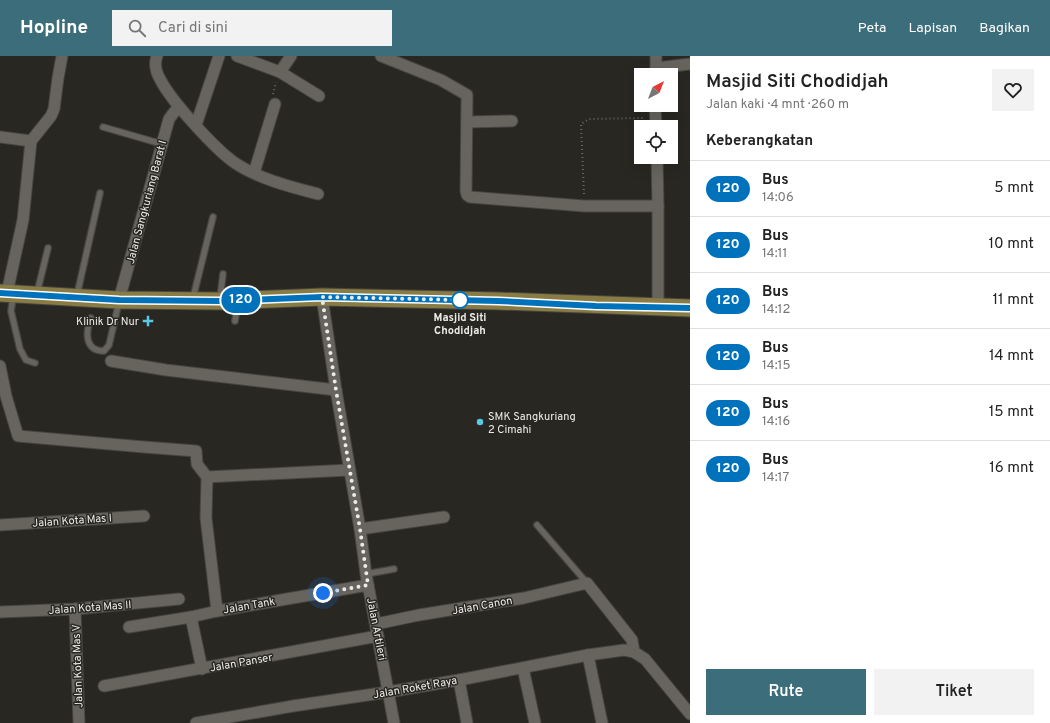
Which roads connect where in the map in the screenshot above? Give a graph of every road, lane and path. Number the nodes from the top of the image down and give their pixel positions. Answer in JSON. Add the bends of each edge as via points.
{"nodes":[{"id":1,"x":62,"y":56,"type":"edge"},
{"id":2,"x":157,"y":56,"type":"edge"},
{"id":3,"x":219,"y":56,"type":"edge"},
{"id":4,"x":237,"y":56,"type":"edge"},
{"id":5,"x":290,"y":56,"type":"edge"},
{"id":6,"x":381,"y":56,"type":"edge"},
{"id":7,"x":656,"y":56,"type":"edge"},
{"id":8,"x":690,"y":64,"type":"edge"},
{"id":9,"x":656,"y":68,"type":"edge"},
{"id":10,"x":671,"y":68,"type":"edge"},
{"id":11,"x":280,"y":72,"type":"junction"},
{"id":12,"x":319,"y":96,"type":"dead end"},
{"id":13,"x":275,"y":104,"type":"joint"},
{"id":14,"x":180,"y":108,"type":"junction"},
{"id":15,"x":512,"y":121,"type":"dead end"},
{"id":16,"x":468,"y":122,"type":"junction"},
{"id":17,"x":634,"y":122,"type":"edge"},
{"id":18,"x":196,"y":126,"type":"junction"},
{"id":19,"x":103,"y":127,"type":"dead end"},
{"id":20,"x":0,"y":137,"type":"edge"},
{"id":21,"x":31,"y":141,"type":"junction"},
{"id":22,"x":162,"y":144,"type":"junction"},
{"id":23,"x":657,"y":164,"type":"edge"},
{"id":24,"x":254,"y":172,"type":"junction"},
{"id":25,"x":100,"y":193,"type":"dead end"},
{"id":26,"x":318,"y":194,"type":"dead end"},
{"id":27,"x":584,"y":206,"type":"junction"},
{"id":28,"x":658,"y":206,"type":"junction"},
{"id":29,"x":213,"y":217,"type":"dead end"},
{"id":30,"x":48,"y":248,"type":"dead end"},
{"id":31,"x":223,"y":274,"type":"dead end"},
{"id":32,"x":4,"y":295,"type":"edge"},
{"id":33,"x":36,"y":295,"type":"junction"},
{"id":34,"x":322,"y":297,"type":"junction"},
{"id":35,"x":76,"y":298,"type":"junction"},
{"id":36,"x":119,"y":300,"type":"junction"},
{"id":37,"x":193,"y":300,"type":"junction"},
{"id":38,"x":238,"y":300,"type":"junction"},
{"id":39,"x":220,"y":301,"type":"junction"},
{"id":40,"x":658,"y":306,"type":"junction"},
{"id":41,"x":690,"y":308,"type":"edge"},
{"id":42,"x":91,"y":318,"type":"dead end"},
{"id":43,"x":235,"y":321,"type":"dead end"},
{"id":44,"x":111,"y":361,"type":"dead end"},
{"id":45,"x":35,"y":363,"type":"dead end"},
{"id":46,"x":0,"y":366,"type":"edge"},
{"id":47,"x":336,"y":390,"type":"junction"},
{"id":48,"x":349,"y":470,"type":"junction"},
{"id":49,"x":208,"y":477,"type":"junction"},
{"id":50,"x":144,"y":516,"type":"dead end"},
{"id":51,"x":444,"y":517,"type":"dead end"},
{"id":52,"x":0,"y":525,"type":"edge"},
{"id":53,"x":537,"y":525,"type":"dead end"},
{"id":54,"x":360,"y":529,"type":"junction"},
{"id":55,"x":394,"y":569,"type":"dead end"},
{"id":56,"x":366,"y":574,"type":"junction"},
{"id":57,"x":588,"y":583,"type":"junction"},
{"id":58,"x":368,"y":585,"type":"junction"},
{"id":59,"x":179,"y":599,"type":"dead end"},
{"id":60,"x":76,"y":609,"type":"junction"},
{"id":61,"x":217,"y":610,"type":"junction"},
{"id":62,"x":0,"y":612,"type":"edge"},
{"id":63,"x":191,"y":617,"type":"junction"},
{"id":64,"x":376,"y":624,"type":"junction"},
{"id":65,"x":129,"y":627,"type":"dead end"},
{"id":66,"x":378,"y":636,"type":"junction"},
{"id":67,"x":634,"y":652,"type":"junction"},
{"id":68,"x":588,"y":656,"type":"junction"},
{"id":69,"x":523,"y":668,"type":"junction"},
{"id":70,"x":202,"y":669,"type":"junction"},
{"id":71,"x":459,"y":680,"type":"junction"},
{"id":72,"x":104,"y":686,"type":"dead end"},
{"id":73,"x":388,"y":692,"type":"junction"},
{"id":74,"x":690,"y":714,"type":"edge"},
{"id":75,"x":79,"y":723,"type":"edge"},
{"id":76,"x":196,"y":723,"type":"edge"},
{"id":77,"x":394,"y":723,"type":"edge"},
{"id":78,"x":466,"y":723,"type":"edge"},
{"id":79,"x":535,"y":723,"type":"edge"},
{"id":80,"x":602,"y":723,"type":"edge"}],
"edges":[{"from":1,"to":21,"type":"street","via":[[54,109]]},
{"from":2,"to":14,"type":"street","via":[[155,62],[160,79]]},
{"from":3,"to":18,"type":"street"},
{"from":4,"to":11,"type":"street"},
{"from":5,"to":11,"type":"street"},
{"from":6,"to":16,"type":"street","via":[[441,80],[465,93],[468,98]]},
{"from":7,"to":9,"type":"street"},
{"from":8,"to":10,"type":"street"},
{"from":11,"to":12,"type":"street"},
{"from":11,"to":13,"type":"path","via":[[273,94]]},
{"from":13,"to":24,"type":"street"},
{"from":14,"to":18,"type":"street"},
{"from":14,"to":22,"type":"street","name":"Jalan Sangkuriang Barat I","via":[[169,119]]},
{"from":15,"to":16,"type":"street"},
{"from":16,"to":27,"type":"street","via":[[467,195]]},
{"from":17,"to":27,"type":"path","via":[[589,119],[581,124]]},
{"from":18,"to":24,"type":"street","via":[[236,163]]},
{"from":19,"to":22,"type":"lane"},
{"from":20,"to":21,"type":"street"},
{"from":21,"to":32,"type":"street","via":[[23,220]]},
{"from":22,"to":36,"type":"street","name":"Jalan Sangkuriang Barat I"},
{"from":23,"to":28,"type":"street"},
{"from":24,"to":26,"type":"street","via":[[285,185]]},
{"from":25,"to":35,"type":"lane"},
{"from":27,"to":28,"type":"street"},
{"from":28,"to":40,"type":"street"},
{"from":29,"to":37,"type":"lane"},
{"from":30,"to":33,"type":"lane"},
{"from":31,"to":39,"type":"lane"},
{"from":32,"to":33,"type":"main road"},
{"from":32,"to":45,"type":"lane","via":[[11,311],[20,349],[26,360]]},
{"from":33,"to":35,"type":"main road"},
{"from":34,"to":38,"type":"main road"},
{"from":34,"to":40,"type":"main road"},
{"from":34,"to":47,"type":"street","name":"Jalan Artileri"},
{"from":35,"to":36,"type":"main road"},
{"from":36,"to":37,"type":"main road"},
{"from":36,"to":42,"type":"lane","via":[[109,346],[104,351],[96,351],[90,347],[88,338]]},
{"from":37,"to":39,"type":"main road"},
{"from":38,"to":39,"type":"main road"},
{"from":38,"to":43,"type":"lane"},
{"from":40,"to":41,"type":"main road"},
{"from":44,"to":47,"type":"street"},
{"from":46,"to":49,"type":"street","via":[[18,436],[196,450],[197,464]]},
{"from":47,"to":48,"type":"street","name":"Jalan Artileri"},
{"from":48,"to":49,"type":"street"},
{"from":48,"to":54,"type":"street","name":"Jalan Artileri"},
{"from":49,"to":61,"type":"street","via":[[206,518]]},
{"from":50,"to":52,"type":"street","name":"Jalan Kota Mas I"},
{"from":51,"to":54,"type":"street"},
{"from":53,"to":57,"type":"lane"},
{"from":54,"to":56,"type":"street","name":"Jalan Artileri"},
{"from":55,"to":56,"type":"lane"},
{"from":56,"to":58,"type":"street","name":"Jalan Artileri"},
{"from":57,"to":64,"type":"street","name":"Jalan Canon","via":[[524,598]]},
{"from":57,"to":67,"type":"street","via":[[632,640]]},
{"from":58,"to":61,"type":"street","name":"Jalan Tank"},
{"from":58,"to":64,"type":"street","name":"Jalan Artileri"},
{"from":59,"to":60,"type":"street","name":"Jalan Kota Mas II"},
{"from":60,"to":62,"type":"street","name":"Jalan Kota Mas II"},
{"from":60,"to":75,"type":"street","name":"Jalan Kota Mas V"},
{"from":61,"to":63,"type":"street","name":"Jalan Tank"},
{"from":63,"to":65,"type":"street","name":"Jalan Tank"},
{"from":63,"to":70,"type":"street"},
{"from":64,"to":66,"type":"street","name":"Jalan Artileri"},
{"from":66,"to":70,"type":"street","name":"Jalan Panser"},
{"from":66,"to":73,"type":"street","name":"Jalan Artileri"},
{"from":67,"to":68,"type":"street","name":"Jalan Roket Raya","via":[[624,650]]},
{"from":67,"to":74,"type":"street","via":[[645,659]]},
{"from":68,"to":69,"type":"street","name":"Jalan Roket Raya"},
{"from":68,"to":80,"type":"street"},
{"from":69,"to":71,"type":"street","name":"Jalan Roket Raya"},
{"from":69,"to":79,"type":"street"},
{"from":70,"to":72,"type":"street","name":"Jalan Panser"},
{"from":71,"to":73,"type":"street","name":"Jalan Roket Raya"},
{"from":71,"to":78,"type":"street"},
{"from":73,"to":76,"type":"street","name":"Jalan Roket Raya"},
{"from":73,"to":77,"type":"street","name":"Jalan Artileri"}]}
